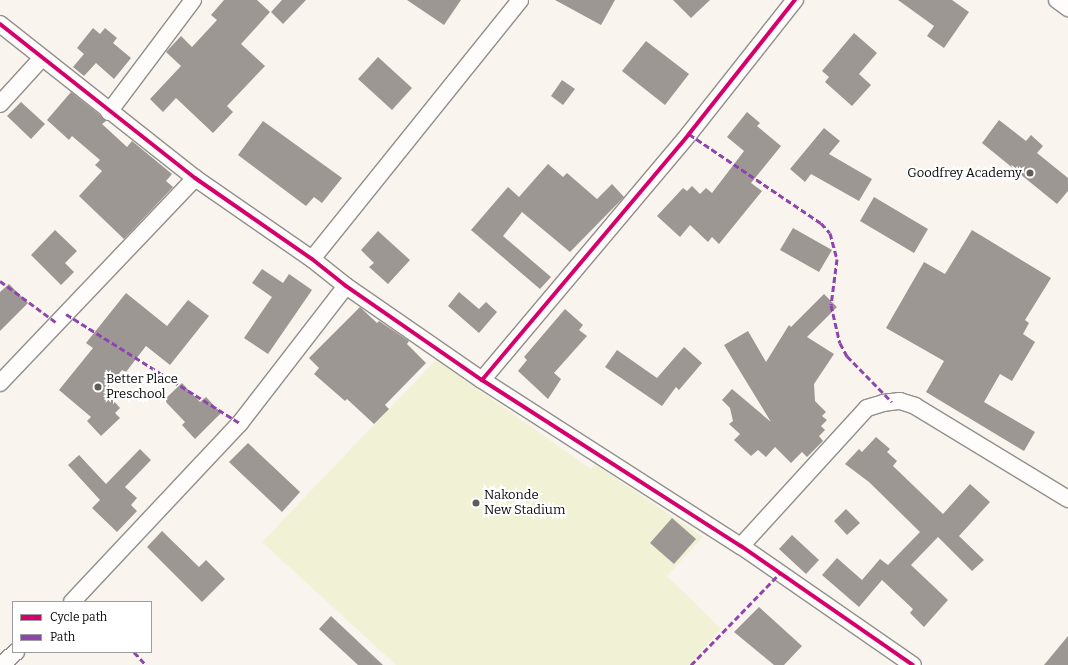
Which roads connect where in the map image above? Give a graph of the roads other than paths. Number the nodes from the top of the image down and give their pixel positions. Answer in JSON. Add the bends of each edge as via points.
{"nodes":[{"id":1,"x":193,"y":0,"type":"edge"},
{"id":2,"x":520,"y":0,"type":"edge"},
{"id":3,"x":795,"y":0,"type":"edge"},
{"id":4,"x":1057,"y":0,"type":"edge"},
{"id":5,"x":1068,"y":8,"type":"edge"},
{"id":6,"x":0,"y":24,"type":"edge"},
{"id":7,"x":42,"y":58,"type":"junction"},
{"id":8,"x":0,"y":104,"type":"edge"},
{"id":9,"x":110,"y":112,"type":"junction"},
{"id":10,"x":195,"y":178,"type":"junction"},
{"id":11,"x":312,"y":259,"type":"junction"},
{"id":12,"x":346,"y":286,"type":"junction"},
{"id":13,"x":482,"y":380,"type":"junction"},
{"id":14,"x":0,"y":383,"type":"edge"},
{"id":15,"x":1068,"y":499,"type":"edge"},
{"id":16,"x":741,"y":546,"type":"junction"},
{"id":17,"x":73,"y":601,"type":"edge"},
{"id":18,"x":15,"y":653,"type":"edge"},
{"id":19,"x":1,"y":665,"type":"edge"},
{"id":20,"x":913,"y":665,"type":"edge"}],
"edges":[{"from":1,"to":9,"type":"street"},
{"from":2,"to":11,"type":"street"},
{"from":3,"to":13,"type":"street","via":[[689,134]]},
{"from":4,"to":5,"type":"street"},
{"from":6,"to":7,"type":"street"},
{"from":7,"to":8,"type":"street"},
{"from":7,"to":9,"type":"street"},
{"from":9,"to":10,"type":"street"},
{"from":10,"to":11,"type":"street"},
{"from":10,"to":14,"type":"street"},
{"from":11,"to":12,"type":"street"},
{"from":12,"to":13,"type":"street"},
{"from":12,"to":17,"type":"street","via":[[240,423]]},
{"from":13,"to":16,"type":"street"},
{"from":15,"to":16,"type":"street","via":[[915,406],[900,401],[883,403],[867,408]]},
{"from":16,"to":20,"type":"street"},
{"from":18,"to":19,"type":"street"}]}
